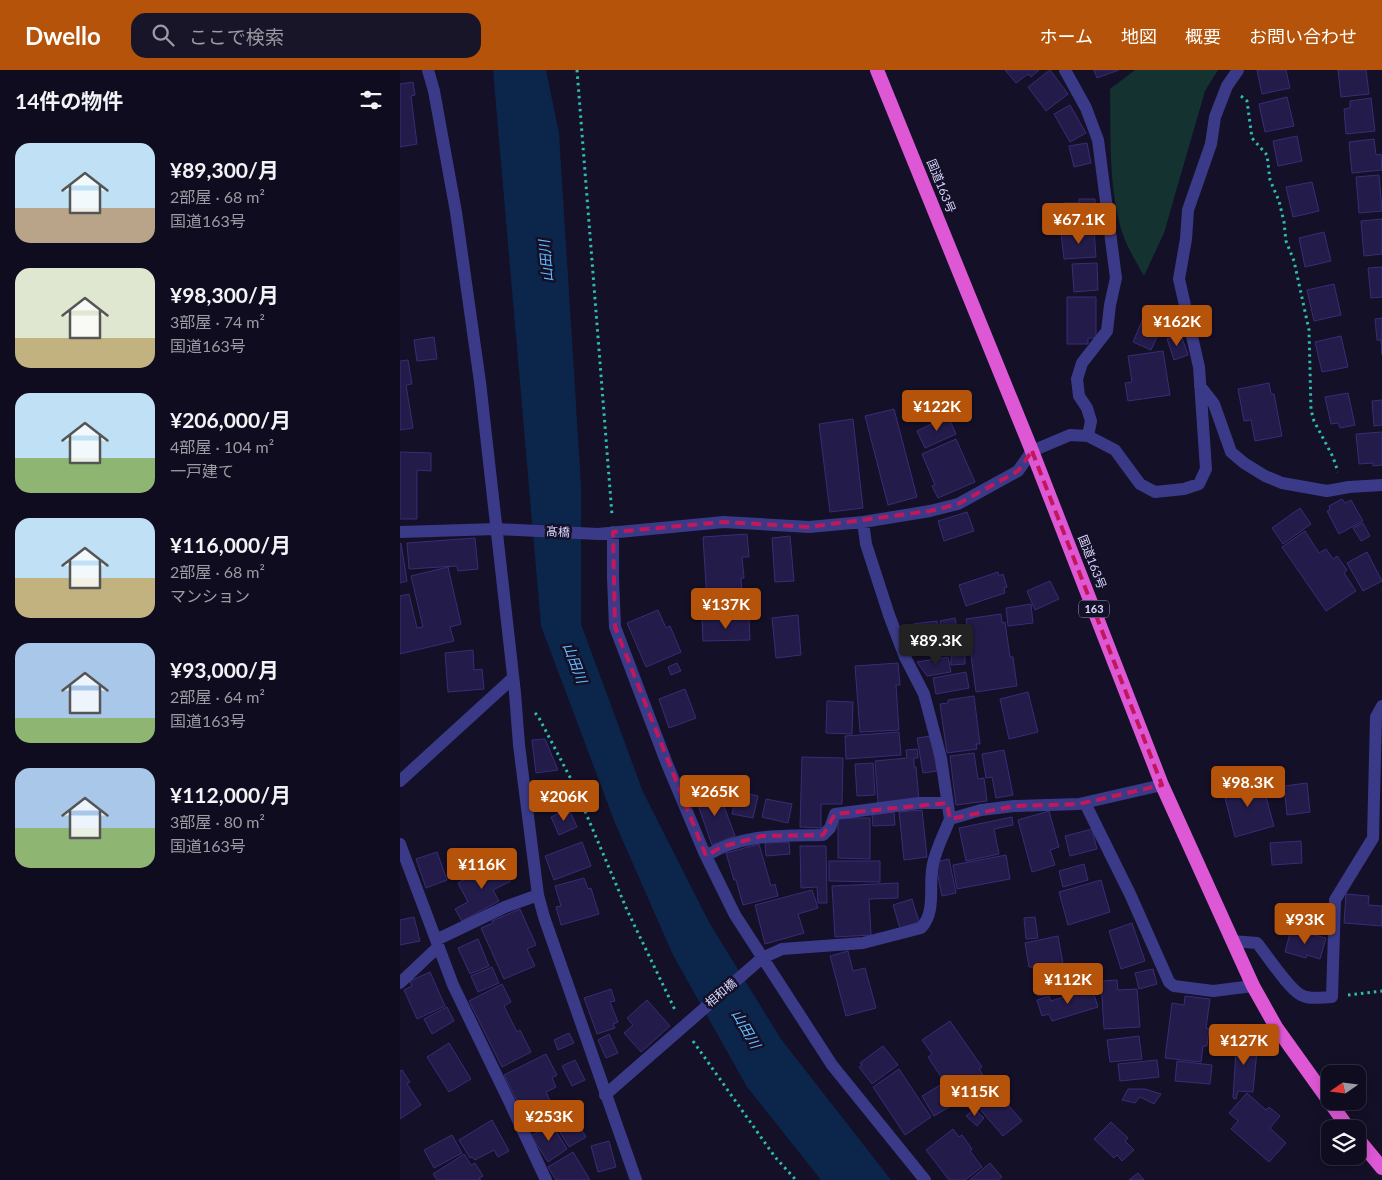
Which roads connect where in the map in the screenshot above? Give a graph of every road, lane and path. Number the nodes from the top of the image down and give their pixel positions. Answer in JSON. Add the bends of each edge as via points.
{"nodes":[{"id":1,"x":428,"y":70,"type":"edge"},
{"id":2,"x":577,"y":70,"type":"edge"},
{"id":3,"x":877,"y":70,"type":"edge"},
{"id":4,"x":1064,"y":70,"type":"edge"},
{"id":5,"x":1238,"y":70,"type":"edge"},
{"id":6,"x":1227,"y":86,"type":"junction"},
{"id":7,"x":1200,"y":386,"type":"junction"},
{"id":8,"x":1088,"y":436,"type":"junction"},
{"id":9,"x":1032,"y":451,"type":"junction"},
{"id":10,"x":1382,"y":485,"type":"edge"},
{"id":11,"x":1349,"y":486,"type":"junction"},
{"id":12,"x":863,"y":522,"type":"junction"},
{"id":13,"x":497,"y":528,"type":"junction"},
{"id":14,"x":400,"y":532,"type":"edge"},
{"id":15,"x":613,"y":532,"type":"junction"},
{"id":16,"x":513,"y":678,"type":"junction"},
{"id":17,"x":515,"y":693,"type":"junction"},
{"id":18,"x":1382,"y":706,"type":"edge"},
{"id":19,"x":400,"y":780,"type":"edge"},
{"id":20,"x":1162,"y":786,"type":"junction"},
{"id":21,"x":1085,"y":802,"type":"junction"},
{"id":22,"x":947,"y":803,"type":"junction"},
{"id":23,"x":950,"y":820,"type":"junction"},
{"id":24,"x":400,"y":844,"type":"edge"},
{"id":25,"x":706,"y":856,"type":"junction"},
{"id":26,"x":538,"y":895,"type":"junction"},
{"id":27,"x":1232,"y":941,"type":"junction"},
{"id":28,"x":437,"y":943,"type":"junction"},
{"id":29,"x":757,"y":962,"type":"junction"},
{"id":30,"x":400,"y":983,"type":"edge"},
{"id":31,"x":1252,"y":986,"type":"junction"},
{"id":32,"x":1382,"y":991,"type":"edge"},
{"id":33,"x":1332,"y":997,"type":"junction"},
{"id":34,"x":687,"y":1023,"type":"junction"},
{"id":35,"x":605,"y":1095,"type":"junction"},
{"id":36,"x":1342,"y":1120,"type":"edge"},
{"id":37,"x":1366,"y":1149,"type":"edge"},
{"id":38,"x":1382,"y":1168,"type":"edge"},
{"id":39,"x":546,"y":1180,"type":"edge"},
{"id":40,"x":636,"y":1180,"type":"edge"},
{"id":41,"x":796,"y":1180,"type":"edge"},
{"id":42,"x":924,"y":1180,"type":"edge"}],
"edges":[{"from":1,"to":13,"type":"street","via":[[456,212]]},
{"from":2,"to":15,"type":"path"},
{"from":3,"to":9,"type":"highway","name":"国道163号","number":"163"},
{"from":4,"to":8,"type":"street","via":[[1086,108],[1098,140],[1116,278],[1107,330],[1082,363],[1077,379],[1080,396],[1091,421]]},
{"from":5,"to":6,"type":"street"},
{"from":6,"to":7,"type":"street","via":[[1188,210],[1178,279],[1199,367]]},
{"from":6,"to":11,"type":"path","via":[[1247,101],[1252,138],[1266,155],[1310,330],[1311,410],[1338,471]]},
{"from":7,"to":8,"type":"street","via":[[1206,469],[1199,484],[1169,492],[1155,492],[1135,479],[1115,450]]},
{"from":7,"to":11,"type":"street","via":[[1214,404],[1231,452],[1244,463],[1282,483],[1327,491]]},
{"from":8,"to":9,"type":"street","via":[[1070,435]]},
{"from":9,"to":12,"type":"street","name":"髙橋","via":[[1018,471],[958,504]]},
{"from":9,"to":20,"type":"highway","name":"国道163号","number":"163"},
{"from":10,"to":11,"type":"street"},
{"from":12,"to":15,"type":"street","name":"髙橋","via":[[809,527],[724,522]]},
{"from":12,"to":22,"type":"street","via":[[866,544],[889,615],[924,694],[941,758]]},
{"from":13,"to":14,"type":"street","name":"髙橋"},
{"from":13,"to":15,"type":"street","name":"髙橋","via":[[598,534]]},
{"from":13,"to":16,"type":"street"},
{"from":15,"to":25,"type":"street","via":[[616,627],[667,764]]},
{"from":16,"to":17,"type":"street"},
{"from":16,"to":19,"type":"street"},
{"from":17,"to":26,"type":"street"},
{"from":17,"to":34,"type":"path","via":[[538,716],[573,783],[627,910]]},
{"from":18,"to":33,"type":"street","via":[[1376,717],[1373,838],[1335,900]]},
{"from":20,"to":21,"type":"street"},
{"from":20,"to":27,"type":"highway","name":"国道163号","number":"163"},
{"from":21,"to":23,"type":"street","via":[[981,810]]},
{"from":21,"to":31,"type":"street","via":[[1169,982],[1174,986],[1213,991]]},
{"from":22,"to":23,"type":"street"},
{"from":22,"to":25,"type":"street","via":[[919,803],[835,814],[830,828],[823,835],[762,836],[721,847]]},
{"from":23,"to":29,"type":"street","name":"相和橋","via":[[933,862],[931,910],[921,928],[863,943],[782,949]]},
{"from":24,"to":28,"type":"street"},
{"from":25,"to":29,"type":"street"},
{"from":26,"to":28,"type":"street","via":[[506,907]]},
{"from":26,"to":35,"type":"street"},
{"from":27,"to":31,"type":"highway","name":"国道163号","number":"163"},
{"from":27,"to":33,"type":"street","via":[[1257,942],[1300,995]]},
{"from":28,"to":30,"type":"street"},
{"from":28,"to":39,"type":"street","via":[[453,985]]},
{"from":29,"to":34,"type":"street","name":"相和橋"},
{"from":29,"to":42,"type":"street"},
{"from":31,"to":36,"type":"highway","name":"国道163号","number":"163","via":[[1276,1027]]},
{"from":32,"to":33,"type":"path"},
{"from":34,"to":35,"type":"street","name":"相和橋"},
{"from":34,"to":41,"type":"path","via":[[775,1157]]},
{"from":35,"to":40,"type":"street"},
{"from":37,"to":38,"type":"highway"}]}
